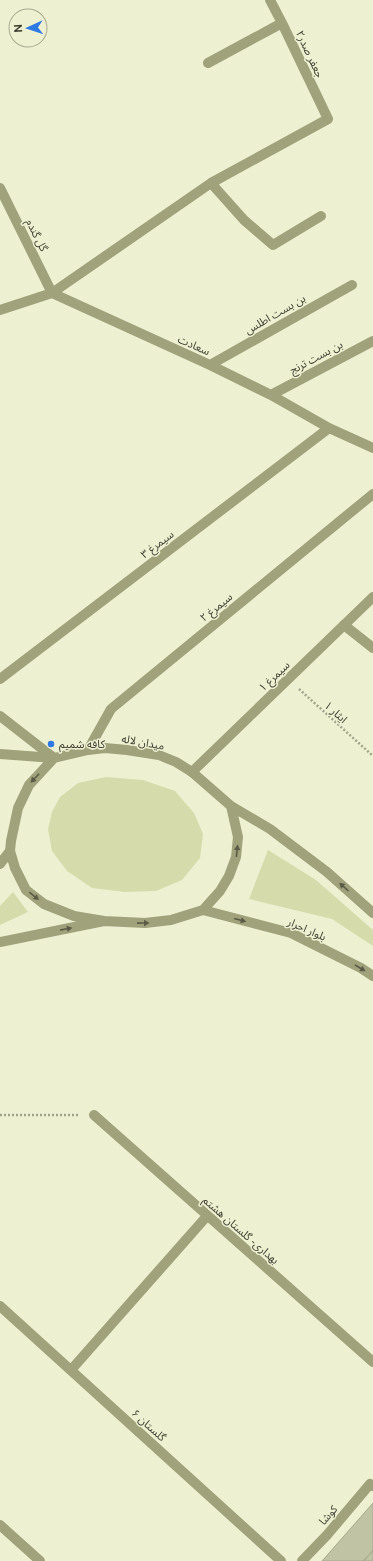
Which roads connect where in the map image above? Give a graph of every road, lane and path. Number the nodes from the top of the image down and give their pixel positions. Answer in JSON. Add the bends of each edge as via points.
{"nodes":[{"id":1,"x":270,"y":0,"type":"edge"},
{"id":2,"x":282,"y":23,"type":"junction"},
{"id":3,"x":208,"y":63,"type":"dead end"},
{"id":4,"x":211,"y":183,"type":"junction"},
{"id":5,"x":0,"y":188,"type":"edge"},
{"id":6,"x":321,"y":216,"type":"dead end"},
{"id":7,"x":352,"y":285,"type":"dead end"},
{"id":8,"x":52,"y":293,"type":"junction"},
{"id":9,"x":0,"y":310,"type":"edge"},
{"id":10,"x":373,"y":341,"type":"edge"},
{"id":11,"x":210,"y":365,"type":"junction"},
{"id":12,"x":271,"y":395,"type":"junction"},
{"id":13,"x":329,"y":428,"type":"junction"},
{"id":14,"x":373,"y":448,"type":"edge"},
{"id":15,"x":373,"y":494,"type":"edge"},
{"id":16,"x":373,"y":597,"type":"edge"},
{"id":17,"x":344,"y":625,"type":"junction"},
{"id":18,"x":373,"y":648,"type":"edge"},
{"id":19,"x":0,"y":679,"type":"edge"},
{"id":20,"x":288,"y":679,"type":"junction"},
{"id":21,"x":0,"y":716,"type":"edge"},
{"id":22,"x":88,"y":750,"type":"junction"},
{"id":23,"x":0,"y":754,"type":"edge"},
{"id":24,"x":373,"y":756,"type":"edge"},
{"id":25,"x":54,"y":758,"type":"junction"},
{"id":26,"x":192,"y":772,"type":"junction"},
{"id":27,"x":231,"y":806,"type":"junction"},
{"id":28,"x":0,"y":838,"type":"edge"},
{"id":29,"x":11,"y":841,"type":"junction"},
{"id":30,"x":10,"y":851,"type":"junction"},
{"id":31,"x":0,"y":864,"type":"edge"},
{"id":32,"x":202,"y":910,"type":"junction"},
{"id":33,"x":373,"y":913,"type":"edge"},
{"id":34,"x":104,"y":921,"type":"junction"},
{"id":35,"x":0,"y":942,"type":"edge"},
{"id":36,"x":373,"y":976,"type":"edge"},
{"id":37,"x":0,"y":1116,"type":"edge"},
{"id":38,"x":94,"y":1116,"type":"joint"},
{"id":39,"x":207,"y":1216,"type":"junction"},
{"id":40,"x":0,"y":1306,"type":"edge"},
{"id":41,"x":373,"y":1362,"type":"edge"},
{"id":42,"x":71,"y":1370,"type":"junction"},
{"id":43,"x":372,"y":1485,"type":"edge"},
{"id":44,"x":0,"y":1526,"type":"edge"},
{"id":45,"x":40,"y":1561,"type":"edge"},
{"id":46,"x":282,"y":1561,"type":"edge"},
{"id":47,"x":302,"y":1561,"type":"edge"}],
"edges":[{"from":1,"to":2,"type":"street","name":"جعفر صدر۲"},
{"from":2,"to":3,"type":"street"},
{"from":2,"to":4,"type":"street","name":"جعفر صدر۲","via":[[328,119]]},
{"from":4,"to":6,"type":"street","via":[[244,220],[273,245]]},
{"from":4,"to":8,"type":"street"},
{"from":5,"to":8,"type":"street","name":"گل گندم"},
{"from":7,"to":11,"type":"street","name":"بن بست اطلس"},
{"from":8,"to":9,"type":"street"},
{"from":8,"to":11,"type":"street","name":"سعادت"},
{"from":10,"to":12,"type":"street","name":"بن بست ترنج"},
{"from":11,"to":12,"type":"street","name":"سعادت"},
{"from":12,"to":13,"type":"street","name":"سعادت"},
{"from":13,"to":14,"type":"street","name":"سعادت"},
{"from":13,"to":19,"type":"street","name":"سیمرغ ۳"},
{"from":15,"to":22,"type":"street","name":"سیمرغ ۲","via":[[110,709]]},
{"from":16,"to":17,"type":"street","name":"سیمرغ ۱"},
{"from":17,"to":18,"type":"street"},
{"from":17,"to":20,"type":"street","name":"سیمرغ ۱"},
{"from":20,"to":24,"type":"path","name":"ایثار ۱"},
{"from":20,"to":26,"type":"street","name":"سیمرغ ۱"},
{"from":21,"to":25,"type":"street"},
{"from":22,"to":25,"type":"street","name":"میدان لاله"},
{"from":22,"to":26,"type":"street","name":"میدان لاله","via":[[104,748],[159,755]]},
{"from":23,"to":25,"type":"street","name":"میدان لاله"},
{"from":25,"to":29,"type":"street","one_way":true,"via":[[29,785],[18,808]]},
{"from":26,"to":27,"type":"street","name":"میدان لاله"},
{"from":32,"to":27,"type":"street","one_way":true,"via":[[220,891],[236,857],[238,837]]},
{"from":33,"to":27,"type":"street","one_way":true,"via":[[327,872],[270,829]]},
{"from":28,"to":29,"type":"street"},
{"from":29,"to":30,"type":"street"},
{"from":30,"to":31,"type":"street"},
{"from":30,"to":34,"type":"street","one_way":true,"via":[[26,890],[44,904],[74,916]]},
{"from":34,"to":32,"type":"street","one_way":true,"via":[[145,923],[171,920]]},
{"from":32,"to":36,"type":"street","name":"بلوار احرار","one_way":true,"via":[[291,933]]},
{"from":35,"to":34,"type":"street","one_way":true},
{"from":37,"to":38,"type":"path"},
{"from":38,"to":39,"type":"street","name":"بهداری - گلستان هشتم"},
{"from":39,"to":41,"type":"street","name":"بهداری - گلستان هشتم"},
{"from":39,"to":42,"type":"street"},
{"from":40,"to":42,"type":"street","name":"گلستان ۶"},
{"from":42,"to":46,"type":"street","name":"گلستان ۶"},
{"from":43,"to":47,"type":"street","name":"کوشا"},
{"from":44,"to":45,"type":"street"}]}
